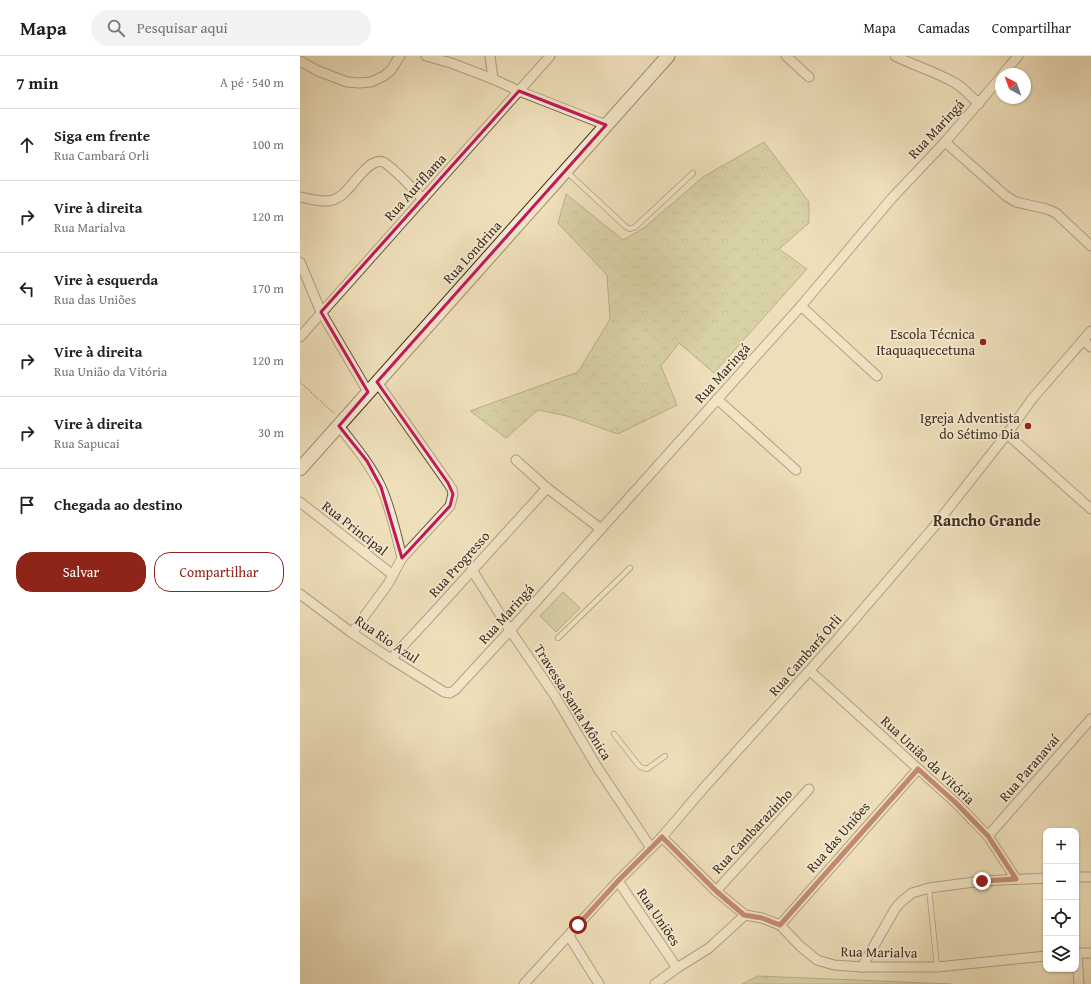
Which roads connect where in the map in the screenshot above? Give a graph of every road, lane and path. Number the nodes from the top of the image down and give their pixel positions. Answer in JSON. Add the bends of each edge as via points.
{"nodes":[{"id":1,"x":400,"y":56,"type":"edge"},
{"id":2,"x":426,"y":56,"type":"edge"},
{"id":3,"x":490,"y":56,"type":"edge"},
{"id":4,"x":550,"y":56,"type":"edge"},
{"id":5,"x":668,"y":56,"type":"edge"},
{"id":6,"x":786,"y":56,"type":"edge"},
{"id":7,"x":895,"y":56,"type":"edge"},
{"id":8,"x":1018,"y":56,"type":"edge"},
{"id":9,"x":450,"y":60,"type":"edge"},
{"id":10,"x":300,"y":61,"type":"edge"},
{"id":11,"x":1009,"y":68,"type":"edge"},
{"id":12,"x":809,"y":76,"type":"dead end"},
{"id":13,"x":494,"y":79,"type":"junction"},
{"id":14,"x":995,"y":84,"type":"edge"},
{"id":15,"x":519,"y":91,"type":"junction"},
{"id":16,"x":979,"y":104,"type":"junction"},
{"id":17,"x":606,"y":125,"type":"junction"},
{"id":18,"x":945,"y":142,"type":"junction"},
{"id":19,"x":565,"y":171,"type":"junction"},
{"id":20,"x":693,"y":173,"type":"dead end"},
{"id":21,"x":300,"y":197,"type":"edge"},
{"id":22,"x":423,"y":199,"type":"junction"},
{"id":23,"x":1091,"y":246,"type":"edge"},
{"id":24,"x":300,"y":262,"type":"edge"},
{"id":25,"x":801,"y":306,"type":"junction"},
{"id":26,"x":322,"y":312,"type":"junction"},
{"id":27,"x":1091,"y":331,"type":"edge"},
{"id":28,"x":300,"y":337,"type":"edge"},
{"id":29,"x":1083,"y":340,"type":"junction"},
{"id":30,"x":1091,"y":347,"type":"edge"},
{"id":31,"x":877,"y":376,"type":"dead end"},
{"id":32,"x":300,"y":382,"type":"edge"},
{"id":33,"x":377,"y":382,"type":"junction"},
{"id":34,"x":368,"y":392,"type":"junction"},
{"id":35,"x":717,"y":399,"type":"junction"},
{"id":36,"x":341,"y":423,"type":"junction"},
{"id":37,"x":1007,"y":434,"type":"junction"},
{"id":38,"x":516,"y":460,"type":"dead end"},
{"id":39,"x":300,"y":469,"type":"edge"},
{"id":40,"x":796,"y":470,"type":"dead end"},
{"id":41,"x":547,"y":488,"type":"junction"},
{"id":42,"x":300,"y":502,"type":"edge"},
{"id":43,"x":1091,"y":510,"type":"edge"},
{"id":44,"x":601,"y":529,"type":"junction"},
{"id":45,"x":402,"y":558,"type":"junction"},
{"id":46,"x":630,"y":568,"type":"dead end"},
{"id":47,"x":472,"y":570,"type":"junction"},
{"id":48,"x":393,"y":575,"type":"junction"},
{"id":49,"x":300,"y":594,"type":"edge"},
{"id":50,"x":510,"y":630,"type":"junction"},
{"id":51,"x":352,"y":633,"type":"junction"},
{"id":52,"x":558,"y":638,"type":"dead end"},
{"id":53,"x":391,"y":659,"type":"junction"},
{"id":54,"x":810,"y":671,"type":"junction"},
{"id":55,"x":461,"y":685,"type":"joint"},
{"id":56,"x":1091,"y":719,"type":"edge"},
{"id":57,"x":614,"y":734,"type":"dead end"},
{"id":58,"x":665,"y":756,"type":"dead end"},
{"id":59,"x":918,"y":769,"type":"junction"},
{"id":60,"x":809,"y":789,"type":"dead end"},
{"id":61,"x":988,"y":836,"type":"junction"},
{"id":62,"x":662,"y":837,"type":"junction"},
{"id":63,"x":651,"y":848,"type":"junction"},
{"id":64,"x":1091,"y":877,"type":"edge"},
{"id":65,"x":1043,"y":878,"type":"edge"},
{"id":66,"x":1079,"y":878,"type":"edge"},
{"id":67,"x":1016,"y":879,"type":"junction"},
{"id":68,"x":618,"y":881,"type":"junction"},
{"id":69,"x":929,"y":888,"type":"junction"},
{"id":70,"x":716,"y":891,"type":"junction"},
{"id":71,"x":744,"y":915,"type":"junction"},
{"id":72,"x":780,"y":925,"type":"junction"},
{"id":73,"x":569,"y":936,"type":"junction"},
{"id":74,"x":1091,"y":952,"type":"edge"},
{"id":75,"x":1079,"y":953,"type":"edge"},
{"id":76,"x":1043,"y":956,"type":"edge"},
{"id":77,"x":862,"y":967,"type":"junction"},
{"id":78,"x":937,"y":967,"type":"junction"},
{"id":79,"x":677,"y":968,"type":"junction"},
{"id":80,"x":1078,"y":972,"type":"edge"},
{"id":81,"x":524,"y":984,"type":"edge"},
{"id":82,"x":599,"y":984,"type":"edge"},
{"id":83,"x":655,"y":984,"type":"edge"},
{"id":84,"x":1079,"y":984,"type":"edge"}],
"edges":[{"from":1,"to":10,"type":"street","via":[[384,76],[371,82],[360,83],[347,82]]},
{"from":2,"to":9,"type":"street"},
{"from":3,"to":13,"type":"street"},
{"from":4,"to":15,"type":"street","name":"Rua Auriflama"},
{"from":5,"to":17,"type":"street","name":"Rua Londrina"},
{"from":6,"to":12,"type":"street"},
{"from":7,"to":16,"type":"street","via":[[955,83]]},
{"from":8,"to":11,"type":"street"},
{"from":9,"to":13,"type":"street"},
{"from":13,"to":15,"type":"street"},
{"from":14,"to":16,"type":"street","name":"Rua Maringá"},
{"from":15,"to":17,"type":"street"},
{"from":15,"to":22,"type":"street","name":"Rua Auriflama"},
{"from":16,"to":18,"type":"street","name":"Rua Maringá"},
{"from":17,"to":19,"type":"street","name":"Rua Londrina"},
{"from":18,"to":23,"type":"street","via":[[1006,196],[1016,202],[1056,213]]},
{"from":18,"to":25,"type":"street","name":"Rua Maringá","via":[[892,198]]},
{"from":19,"to":20,"type":"lane","via":[[630,229]]},
{"from":19,"to":33,"type":"street","name":"Rua Londrina"},
{"from":21,"to":22,"type":"street","via":[[324,201],[338,198],[366,168],[374,163],[383,162]]},
{"from":22,"to":26,"type":"street","name":"Rua Auriflama"},
{"from":24,"to":26,"type":"street"},
{"from":25,"to":31,"type":"street"},
{"from":25,"to":35,"type":"street","name":"Rua Maringá"},
{"from":26,"to":28,"type":"street","name":"Rua Auriflama"},
{"from":26,"to":34,"type":"street"},
{"from":27,"to":29,"type":"street","name":"Rua Cambará Orli"},
{"from":29,"to":30,"type":"street"},
{"from":29,"to":37,"type":"street","name":"Rua Cambará Orli","via":[[1032,399]]},
{"from":32,"to":36,"type":"path"},
{"from":33,"to":34,"type":"street","name":"Rua Londrina"},
{"from":33,"to":45,"type":"street","via":[[448,483],[453,494],[450,506]]},
{"from":34,"to":36,"type":"street","name":"Rua Londrina"},
{"from":35,"to":40,"type":"street"},
{"from":35,"to":44,"type":"street","name":"Rua Maringá"},
{"from":36,"to":39,"type":"street","name":"Rua Londrina"},
{"from":36,"to":45,"type":"street","via":[[381,487]]},
{"from":37,"to":43,"type":"street"},
{"from":37,"to":54,"type":"street","name":"Rua Cambará Orli","via":[[933,528]]},
{"from":38,"to":41,"type":"street"},
{"from":41,"to":44,"type":"street"},
{"from":41,"to":47,"type":"street","name":"Rua Progresso"},
{"from":42,"to":48,"type":"street","name":"Rua Principal"},
{"from":44,"to":50,"type":"street","name":"Rua Maringá"},
{"from":45,"to":48,"type":"street"},
{"from":46,"to":52,"type":"lane"},
{"from":47,"to":50,"type":"street","name":"Travessa Santa Mônica"},
{"from":47,"to":53,"type":"street","name":"Rua Progresso"},
{"from":48,"to":51,"type":"street"},
{"from":49,"to":51,"type":"street","name":"Rua Rio Azul"},
{"from":50,"to":55,"type":"street","name":"Rua Maringá"},
{"from":50,"to":63,"type":"street","name":"Travessa Santa Mônica","via":[[556,696],[597,767]]},
{"from":51,"to":53,"type":"street","name":"Rua Rio Azul"},
{"from":53,"to":55,"type":"street","name":"Rua Rio Azul","via":[[444,692],[455,690]]},
{"from":54,"to":59,"type":"street","name":"Rua União da Vitória"},
{"from":54,"to":62,"type":"street","name":"Rua Cambará Orli"},
{"from":56,"to":61,"type":"street","name":"Rua Paranavaí"},
{"from":57,"to":58,"type":"lane","via":[[640,767],[647,769]]},
{"from":59,"to":61,"type":"street","name":"Rua União da Vitória"},
{"from":59,"to":72,"type":"street","name":"Rua das Uniões"},
{"from":60,"to":70,"type":"street","name":"Rua Cambarazinho"},
{"from":61,"to":67,"type":"street","name":"Rua União da Vitória"},
{"from":62,"to":63,"type":"street","name":"Rua Cambará Orli"},
{"from":62,"to":70,"type":"street"},
{"from":63,"to":68,"type":"street","name":"Rua Cambará Orli"},
{"from":64,"to":66,"type":"street"},
{"from":65,"to":67,"type":"street"},
{"from":67,"to":69,"type":"street"},
{"from":68,"to":73,"type":"street","name":"Rua Cambará Orli"},
{"from":68,"to":79,"type":"street","name":"Rua Uniões"},
{"from":69,"to":77,"type":"street","via":[[912,893],[900,903]]},
{"from":69,"to":78,"type":"lane"},
{"from":70,"to":71,"type":"street"},
{"from":71,"to":72,"type":"street","name":"Rua Marialva"},
{"from":71,"to":79,"type":"street","via":[[709,948]]},
{"from":72,"to":77,"type":"street","name":"Rua Marialva","via":[[818,960],[834,965]]},
{"from":73,"to":81,"type":"street","name":"Rua Cambará Orli"},
{"from":73,"to":82,"type":"street"},
{"from":74,"to":75,"type":"street"},
{"from":76,"to":78,"type":"street","name":"Rua Marialva"},
{"from":77,"to":78,"type":"street","name":"Rua Marialva"},
{"from":79,"to":83,"type":"street"},
{"from":80,"to":84,"type":"street"}]}
